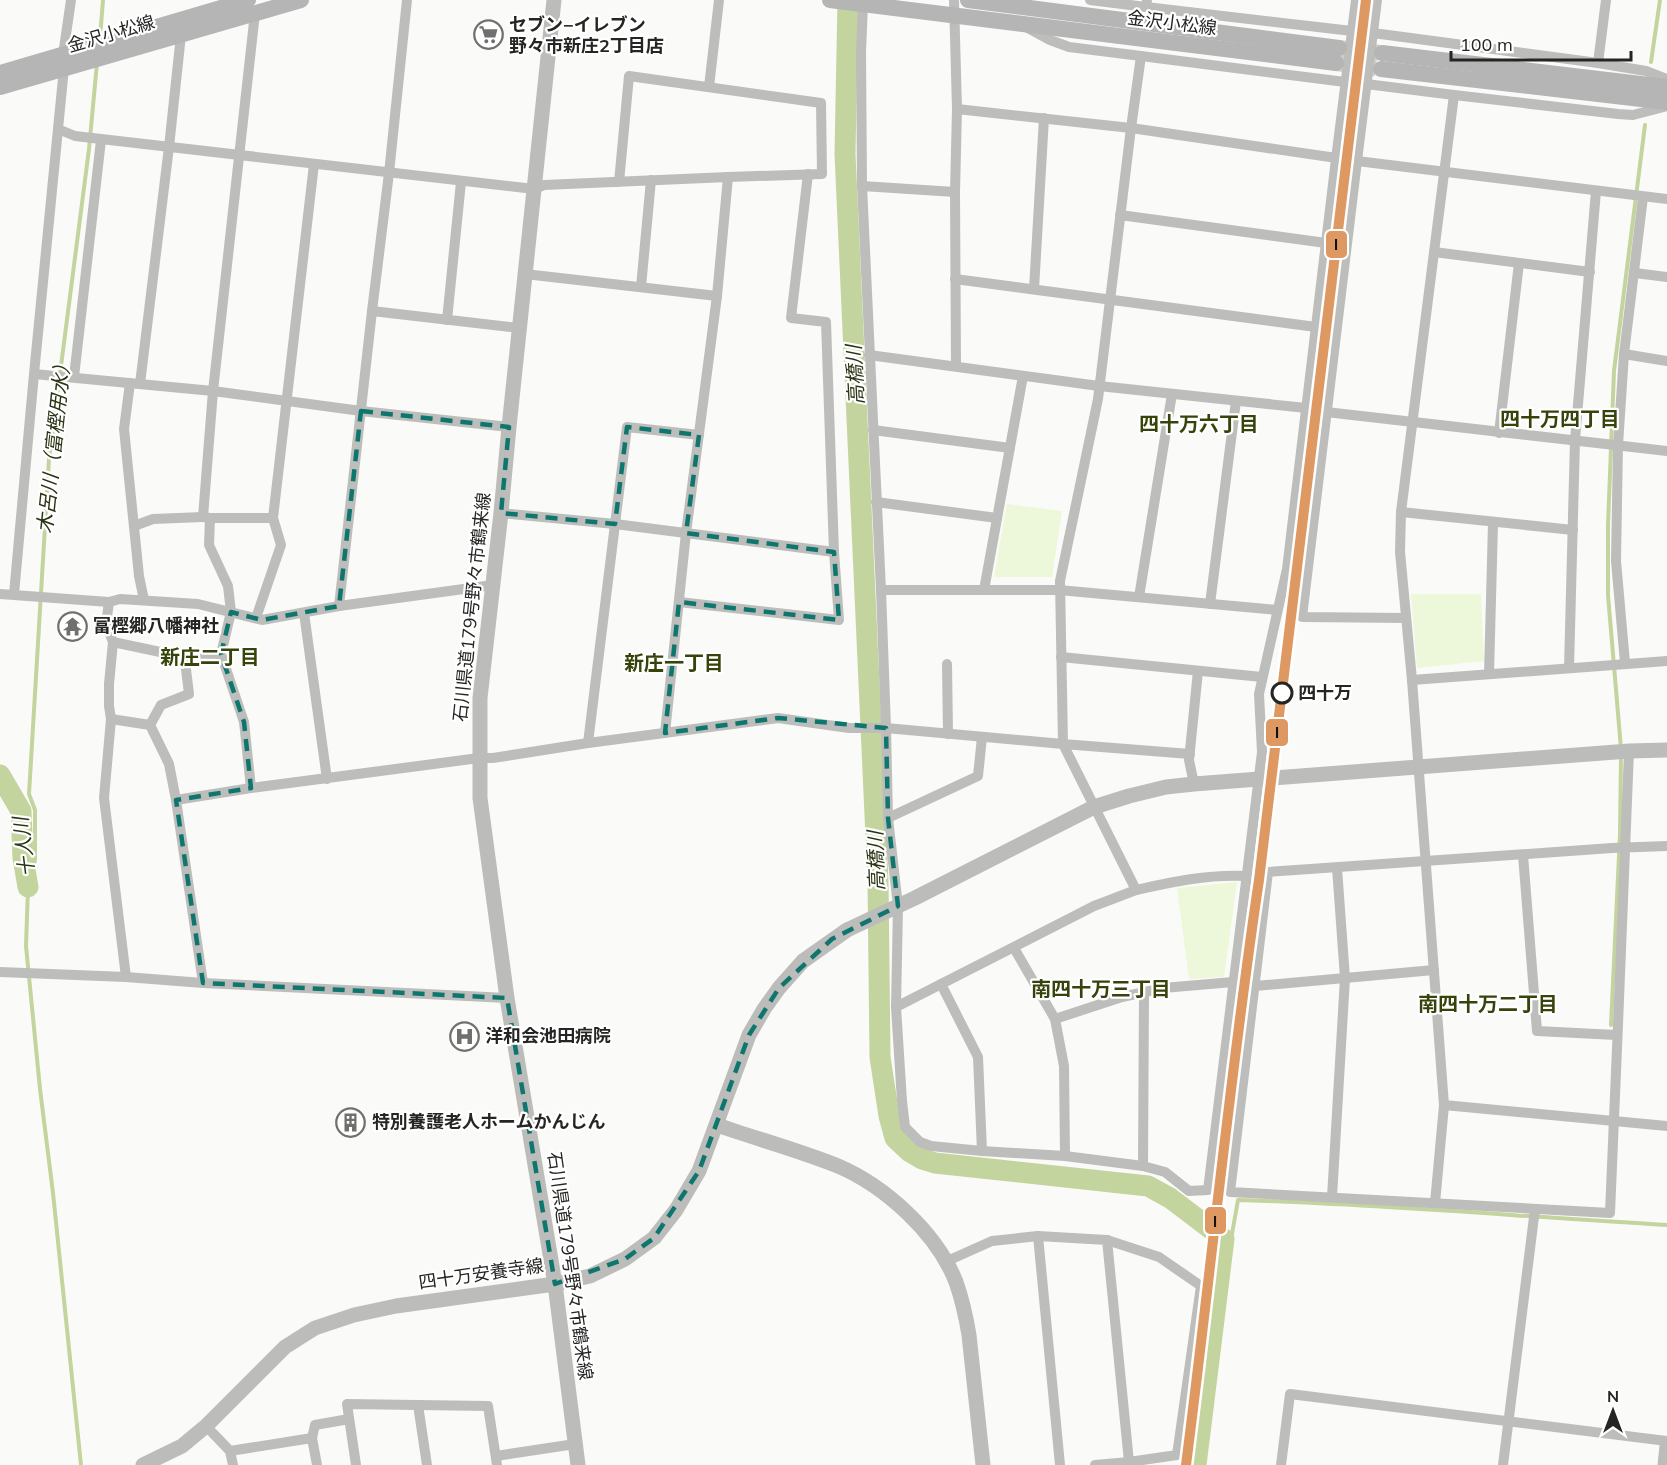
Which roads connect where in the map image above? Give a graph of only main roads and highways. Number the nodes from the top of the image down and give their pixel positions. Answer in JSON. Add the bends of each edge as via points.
{"nodes":[{"id":1,"x":301,"y":0,"type":"edge"},
{"id":2,"x":834,"y":0,"type":"edge"},
{"id":3,"x":968,"y":0,"type":"edge"},
{"id":4,"x":252,"y":7,"type":"edge"},
{"id":5,"x":954,"y":8,"type":"edge"},
{"id":6,"x":97,"y":52,"type":"junction"},
{"id":7,"x":63,"y":62,"type":"junction"},
{"id":8,"x":0,"y":73,"type":"edge"},
{"id":9,"x":0,"y":87,"type":"edge"},
{"id":10,"x":1667,"y":87,"type":"edge"},
{"id":11,"x":1667,"y":104,"type":"edge"}],
"edges":[{"from":1,"to":4,"type":"main road","name":"金沢小松線"},
{"from":2,"to":5,"type":"main road","name":"金沢小松線"},
{"from":3,"to":5,"type":"main road","name":"金沢小松線","via":[[1337,56],[1017,22]]},
{"from":4,"to":6,"type":"main road","name":"金沢小松線"},
{"from":4,"to":6,"type":"main road","name":"金沢小松線","via":[[181,35]]},
{"from":6,"to":7,"type":"main road","name":"金沢小松線"},
{"from":7,"to":8,"type":"main road","name":"金沢小松線"},
{"from":7,"to":9,"type":"main road","name":"金沢小松線"},
{"from":10,"to":11,"type":"main road","via":[[1381,61]]}]}
